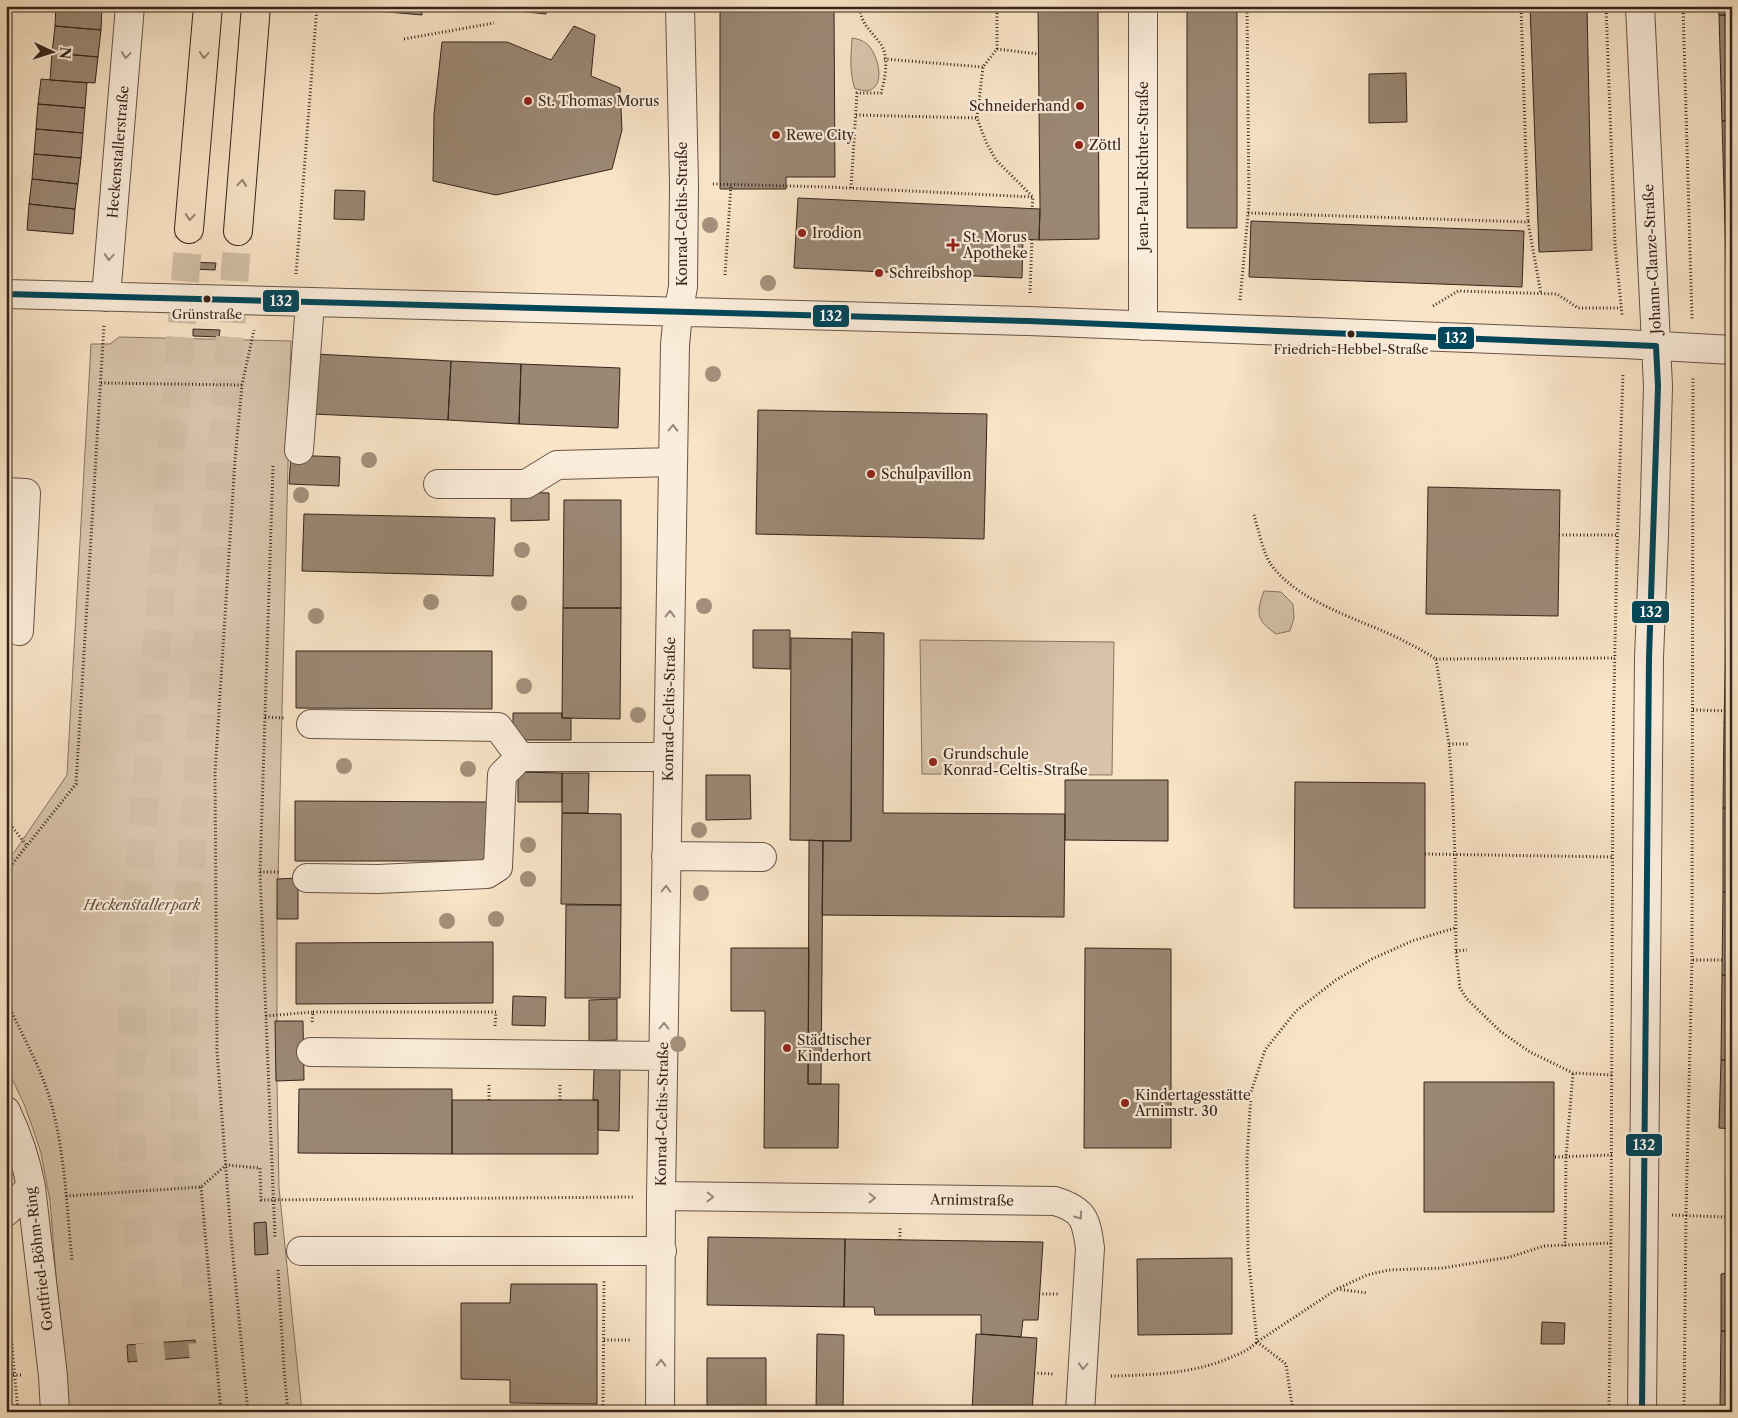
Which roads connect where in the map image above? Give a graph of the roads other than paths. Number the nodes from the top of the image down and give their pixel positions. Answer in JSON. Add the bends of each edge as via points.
{"nodes":[{"id":1,"x":130,"y":6,"type":"edge"},
{"id":2,"x":208,"y":6,"type":"edge"},
{"id":3,"x":256,"y":6,"type":"edge"},
{"id":4,"x":680,"y":6,"type":"edge"},
{"id":5,"x":1143,"y":6,"type":"edge"},
{"id":6,"x":1640,"y":6,"type":"edge"},
{"id":7,"x":189,"y":230,"type":"tunnel mouth"},
{"id":8,"x":238,"y":232,"type":"tunnel mouth"},
{"id":9,"x":6,"y":294,"type":"edge"},
{"id":10,"x":300,"y":294,"type":"junction"},
{"id":11,"x":106,"y":297,"type":"junction"},
{"id":12,"x":678,"y":313,"type":"junction"},
{"id":13,"x":1143,"y":326,"type":"junction"},
{"id":14,"x":1656,"y":346,"type":"junction"},
{"id":15,"x":1732,"y":350,"type":"edge"},
{"id":16,"x":299,"y":450,"type":"dead end"},
{"id":17,"x":673,"y":462,"type":"junction"},
{"id":18,"x":438,"y":484,"type":"dead end"},
{"id":19,"x":6,"y":492,"type":"edge"},
{"id":20,"x":19,"y":631,"type":"dead end"},
{"id":21,"x":311,"y":724,"type":"dead end"},
{"id":22,"x":520,"y":757,"type":"junction"},
{"id":23,"x":668,"y":757,"type":"junction"},
{"id":24,"x":666,"y":856,"type":"junction"},
{"id":25,"x":762,"y":857,"type":"dead end"},
{"id":26,"x":307,"y":878,"type":"dead end"},
{"id":27,"x":311,"y":1052,"type":"road end"},
{"id":28,"x":663,"y":1056,"type":"junction"},
{"id":29,"x":6,"y":1111,"type":"edge"},
{"id":30,"x":31,"y":1187,"type":"junction"},
{"id":31,"x":661,"y":1196,"type":"junction"},
{"id":32,"x":6,"y":1212,"type":"edge"},
{"id":33,"x":288,"y":1249,"type":"road end"},
{"id":34,"x":662,"y":1251,"type":"junction"},
{"id":35,"x":55,"y":1412,"type":"edge"},
{"id":36,"x":660,"y":1412,"type":"edge"},
{"id":37,"x":1080,"y":1412,"type":"edge"},
{"id":38,"x":1642,"y":1412,"type":"edge"}],
"edges":[{"from":1,"to":11,"type":"street","name":"Heckenstallerstraße","one_way":true},
{"from":2,"to":7,"type":"highway","one_way":true},
{"from":8,"to":3,"type":"highway","one_way":true},
{"from":4,"to":12,"type":"street","name":"Konrad-Celtis-Straße","via":[[684,184],[683,286]]},
{"from":5,"to":13,"type":"street","name":"Jean-Paul-Richter-Straße"},
{"from":6,"to":14,"type":"street","name":"Johann-Clanze-Straße"},
{"from":9,"to":11,"type":"street"},
{"from":10,"to":11,"type":"street"},
{"from":10,"to":12,"type":"street"},
{"from":10,"to":16,"type":"street"},
{"from":12,"to":13,"type":"street"},
{"from":17,"to":12,"type":"street","name":"Konrad-Celtis-Straße","one_way":true},
{"from":13,"to":14,"type":"street"},
{"from":14,"to":15,"type":"street"},
{"from":14,"to":38,"type":"street","name":"Johann-Clanze-Straße","via":[[1658,386],[1649,658]]},
{"from":17,"to":18,"type":"street","via":[[557,465],[526,484]]},
{"from":23,"to":17,"type":"street","name":"Konrad-Celtis-Straße","one_way":true},
{"from":19,"to":20,"type":"street","via":[[26,493]]},
{"from":21,"to":22,"type":"street","via":[[498,727]]},
{"from":22,"to":23,"type":"street"},
{"from":22,"to":26,"type":"street","via":[[502,776],[498,868],[487,874]]},
{"from":23,"to":24,"type":"street","name":"Konrad-Celtis-Straße"},
{"from":24,"to":25,"type":"street"},
{"from":28,"to":24,"type":"street","name":"Konrad-Celtis-Straße","one_way":true},
{"from":27,"to":28,"type":"street"},
{"from":28,"to":31,"type":"street","name":"Konrad-Celtis-Straße"},
{"from":29,"to":30,"type":"street","name":"Gottfried-Böhm-Ring","via":[[27,1163]]},
{"from":30,"to":32,"type":"street"},
{"from":30,"to":35,"type":"street","name":"Gottfried-Böhm-Ring"},
{"from":31,"to":34,"type":"street","name":"Konrad-Celtis-Straße"},
{"from":31,"to":37,"type":"street","name":"Arnimstraße","one_way":true,"via":[[1055,1201],[1071,1206],[1080,1214],[1087,1228],[1090,1248]]},
{"from":33,"to":34,"type":"street"},
{"from":36,"to":34,"type":"street","name":"Konrad-Celtis-Straße","one_way":true}]}
